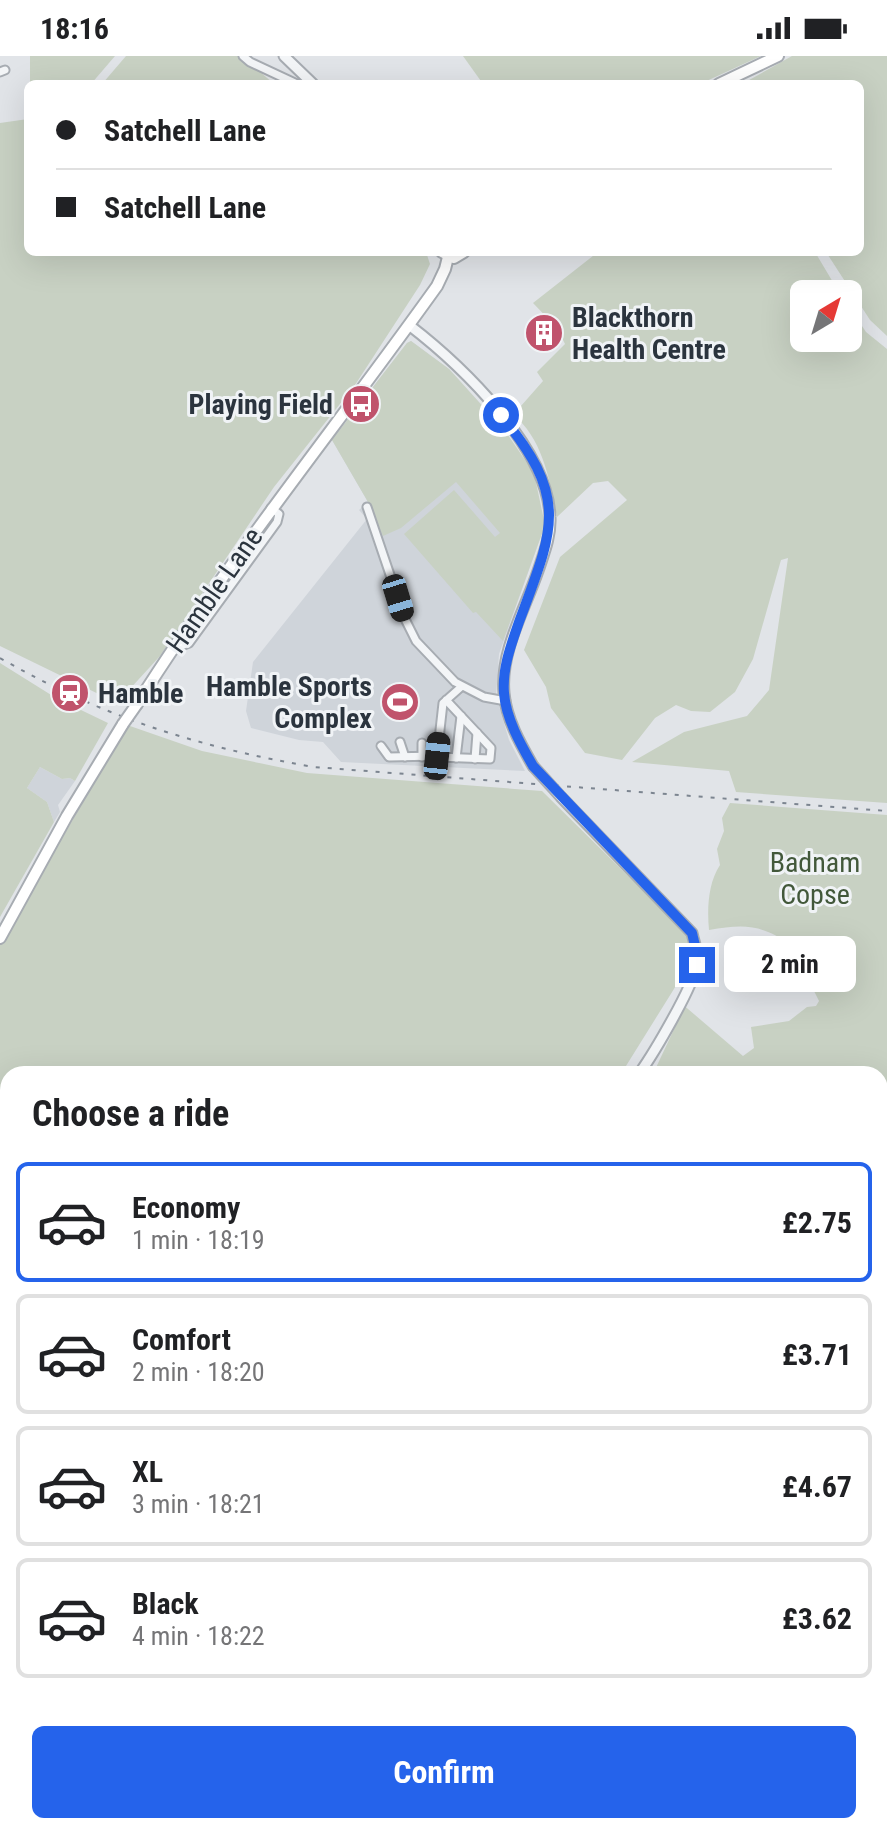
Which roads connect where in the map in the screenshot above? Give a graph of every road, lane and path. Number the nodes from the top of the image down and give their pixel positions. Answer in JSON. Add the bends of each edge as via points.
{"nodes":[{"id":1,"x":243,"y":56,"type":"edge"},
{"id":2,"x":284,"y":56,"type":"edge"},
{"id":3,"x":778,"y":56,"type":"edge"},
{"id":4,"x":288,"y":80,"type":"edge"},
{"id":5,"x":309,"y":80,"type":"edge"},
{"id":6,"x":727,"y":80,"type":"edge"},
{"id":7,"x":445,"y":256,"type":"edge"},
{"id":8,"x":409,"y":325,"type":"junction"},
{"id":9,"x":367,"y":507,"type":"dead end"},
{"id":10,"x":461,"y":687,"type":"junction"},
{"id":11,"x":446,"y":700,"type":"junction"},
{"id":12,"x":506,"y":701,"type":"junction"},
{"id":13,"x":461,"y":716,"type":"junction"},
{"id":14,"x":477,"y":733,"type":"junction"},
{"id":15,"x":400,"y":742,"type":"dead end"},
{"id":16,"x":422,"y":743,"type":"dead end"},
{"id":17,"x":381,"y":746,"type":"dead end"},
{"id":18,"x":437,"y":756,"type":"junction"},
{"id":19,"x":405,"y":757,"type":"junction"},
{"id":20,"x":422,"y":757,"type":"junction"},
{"id":21,"x":456,"y":758,"type":"junction"},
{"id":22,"x":475,"y":759,"type":"junction"},
{"id":23,"x":0,"y":938,"type":"edge"},
{"id":24,"x":644,"y":1066,"type":"edge"}],
"edges":[{"from":1,"to":4,"type":"street"},
{"from":2,"to":5,"type":"street"},
{"from":3,"to":6,"type":"main road"},
{"from":7,"to":8,"type":"main road","name":"Hamble Lane","via":[[437,286]]},
{"from":8,"to":12,"type":"street","via":[[516,433],[548,495],[548,541],[507,655]]},
{"from":8,"to":23,"type":"main road","name":"Hamble Lane","bridge":true,"via":[[176,642],[67,816]]},
{"from":9,"to":10,"type":"street","via":[[416,641]]},
{"from":10,"to":11,"type":"street"},
{"from":10,"to":12,"type":"street"},
{"from":11,"to":13,"type":"street"},
{"from":11,"to":18,"type":"street"},
{"from":12,"to":24,"type":"street","bridge":true,"via":[[517,738],[533,766],[692,933],[697,965],[688,990]]},
{"from":13,"to":14,"type":"street"},
{"from":13,"to":21,"type":"street"},
{"from":14,"to":22,"type":"street"},
{"from":14,"to":22,"type":"street","via":[[491,748],[490,759]]},
{"from":15,"to":19,"type":"street"},
{"from":16,"to":20,"type":"street"},
{"from":17,"to":19,"type":"street","via":[[389,757]]},
{"from":18,"to":20,"type":"street"},
{"from":18,"to":21,"type":"street"},
{"from":19,"to":20,"type":"street"},
{"from":21,"to":22,"type":"street"}]}
